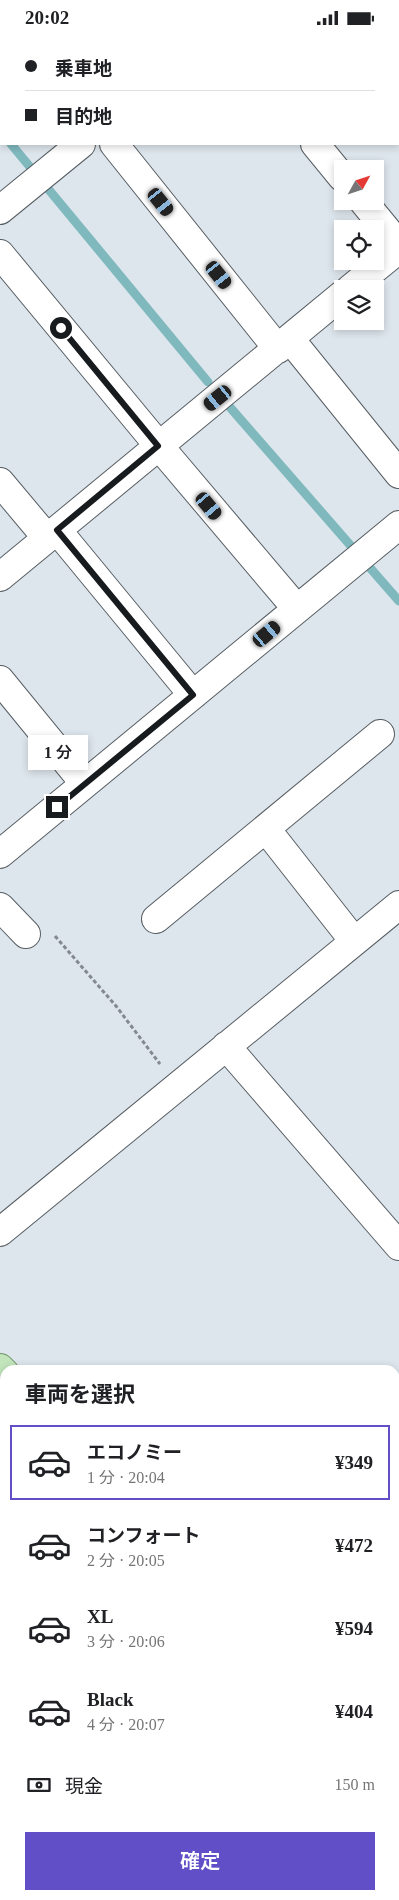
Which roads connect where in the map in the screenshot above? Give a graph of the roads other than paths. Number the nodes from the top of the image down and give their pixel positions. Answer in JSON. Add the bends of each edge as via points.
{"nodes":[{"id":1,"x":80,"y":145,"type":"edge"},
{"id":2,"x":115,"y":145,"type":"edge"},
{"id":3,"x":316,"y":145,"type":"edge"},
{"id":4,"x":334,"y":167,"type":"edge"},
{"id":5,"x":0,"y":210,"type":"edge"},
{"id":6,"x":370,"y":210,"type":"edge"},
{"id":7,"x":399,"y":245,"type":"edge"},
{"id":8,"x":399,"y":249,"type":"edge"},
{"id":9,"x":0,"y":254,"type":"edge"},
{"id":10,"x":361,"y":280,"type":"edge"},
{"id":11,"x":334,"y":302,"type":"edge"},
{"id":12,"x":284,"y":344,"type":"junction"},
{"id":13,"x":158,"y":446,"type":"junction"},
{"id":14,"x":399,"y":473,"type":"edge"},
{"id":15,"x":0,"y":482,"type":"edge"},
{"id":16,"x":399,"y":525,"type":"edge"},
{"id":17,"x":52,"y":534,"type":"junction"},
{"id":18,"x":0,"y":577,"type":"edge"},
{"id":19,"x":297,"y":609,"type":"junction"},
{"id":20,"x":0,"y":680,"type":"edge"},
{"id":21,"x":193,"y":695,"type":"junction"},
{"id":22,"x":380,"y":734,"type":"dead end"},
{"id":23,"x":85,"y":784,"type":"junction"},
{"id":24,"x":266,"y":829,"type":"junction"},
{"id":25,"x":0,"y":854,"type":"edge"},
{"id":26,"x":399,"y":905,"type":"edge"},
{"id":27,"x":0,"y":907,"type":"edge"},
{"id":28,"x":156,"y":919,"type":"dead end"},
{"id":29,"x":26,"y":934,"type":"road end"},
{"id":30,"x":354,"y":941,"type":"junction"},
{"id":31,"x":226,"y":1046,"type":"junction"},
{"id":32,"x":0,"y":1232,"type":"edge"},
{"id":33,"x":399,"y":1246,"type":"edge"}],
"edges":[{"from":1,"to":5,"type":"street"},
{"from":2,"to":12,"type":"street"},
{"from":3,"to":4,"type":"street"},
{"from":6,"to":7,"type":"street"},
{"from":8,"to":10,"type":"street"},
{"from":9,"to":13,"type":"street"},
{"from":11,"to":12,"type":"street"},
{"from":12,"to":13,"type":"street"},
{"from":12,"to":14,"type":"street"},
{"from":13,"to":17,"type":"street"},
{"from":13,"to":19,"type":"street"},
{"from":15,"to":17,"type":"street"},
{"from":16,"to":19,"type":"street"},
{"from":17,"to":18,"type":"street"},
{"from":17,"to":21,"type":"street"},
{"from":19,"to":21,"type":"street"},
{"from":20,"to":23,"type":"street"},
{"from":21,"to":23,"type":"street"},
{"from":22,"to":24,"type":"street"},
{"from":23,"to":25,"type":"street"},
{"from":24,"to":28,"type":"street"},
{"from":24,"to":30,"type":"street"},
{"from":26,"to":30,"type":"street"},
{"from":27,"to":29,"type":"street"},
{"from":30,"to":31,"type":"street"},
{"from":31,"to":32,"type":"street"},
{"from":31,"to":33,"type":"street"}]}
